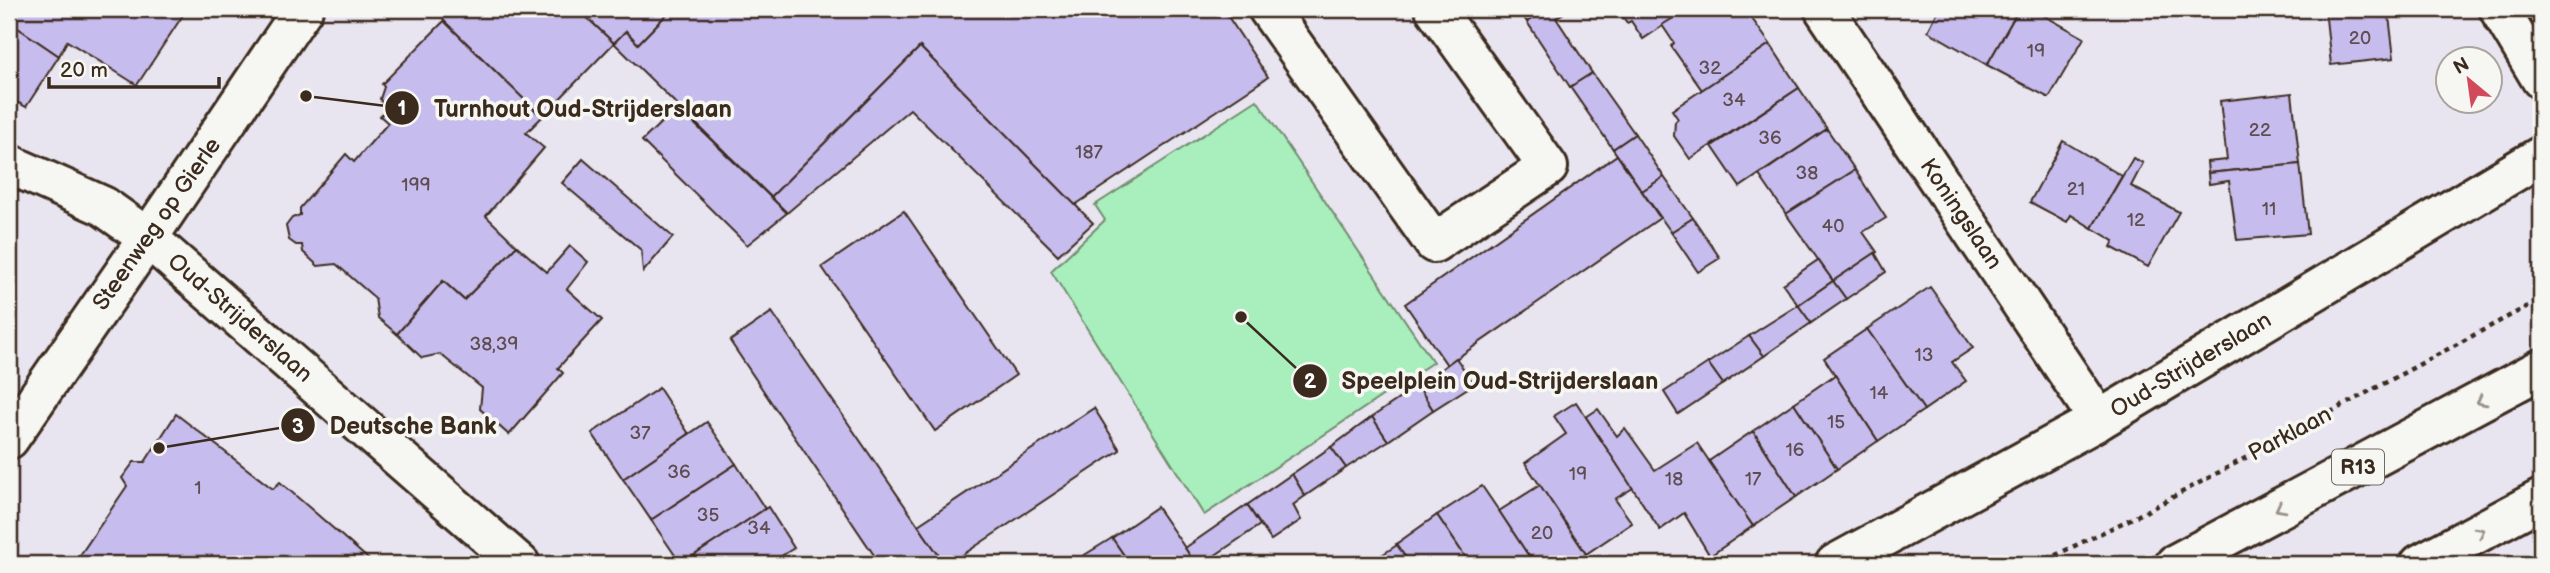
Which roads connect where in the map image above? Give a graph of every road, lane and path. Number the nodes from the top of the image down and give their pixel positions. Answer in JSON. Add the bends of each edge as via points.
{"nodes":[{"id":1,"x":303,"y":9,"type":"edge"},
{"id":2,"x":1268,"y":9,"type":"edge"},
{"id":3,"x":1435,"y":9,"type":"edge"},
{"id":4,"x":1824,"y":9,"type":"edge"},
{"id":5,"x":2500,"y":9,"type":"edge"},
{"id":6,"x":2541,"y":79,"type":"edge"},
{"id":7,"x":2541,"y":156,"type":"edge"},
{"id":8,"x":9,"y":164,"type":"edge"},
{"id":9,"x":149,"y":238,"type":"junction"},
{"id":10,"x":2541,"y":299,"type":"edge"},
{"id":11,"x":2541,"y":369,"type":"edge"},
{"id":12,"x":2099,"y":420,"type":"junction"},
{"id":13,"x":9,"y":439,"type":"edge"},
{"id":14,"x":2541,"y":499,"type":"edge"},
{"id":15,"x":520,"y":564,"type":"edge"},
{"id":16,"x":1835,"y":564,"type":"edge"},
{"id":17,"x":2037,"y":564,"type":"edge"},
{"id":18,"x":2175,"y":564,"type":"edge"},
{"id":19,"x":2420,"y":564,"type":"edge"}],
"edges":[{"from":1,"to":9,"type":"street","name":"Steenweg op Gierle"},
{"from":2,"to":3,"type":"street","via":[[1434,243],[1548,167]]},
{"from":4,"to":12,"type":"street","name":"Koningslaan"},
{"from":5,"to":6,"type":"street"},
{"from":7,"to":12,"type":"street","name":"Oud-Strijderslaan"},
{"from":8,"to":9,"type":"street","name":"Oud-Strijderslaan","via":[[103,206]]},
{"from":9,"to":13,"type":"street","name":"Steenweg op Gierle"},
{"from":9,"to":15,"type":"street","name":"Oud-Strijderslaan"},
{"from":10,"to":17,"type":"path","name":"Parklaan","via":[[2144,512]]},
{"from":11,"to":18,"type":"street","number":"R13","one_way":true},
{"from":12,"to":16,"type":"street","name":"Oud-Strijderslaan"},
{"from":19,"to":14,"type":"street","one_way":true}]}
